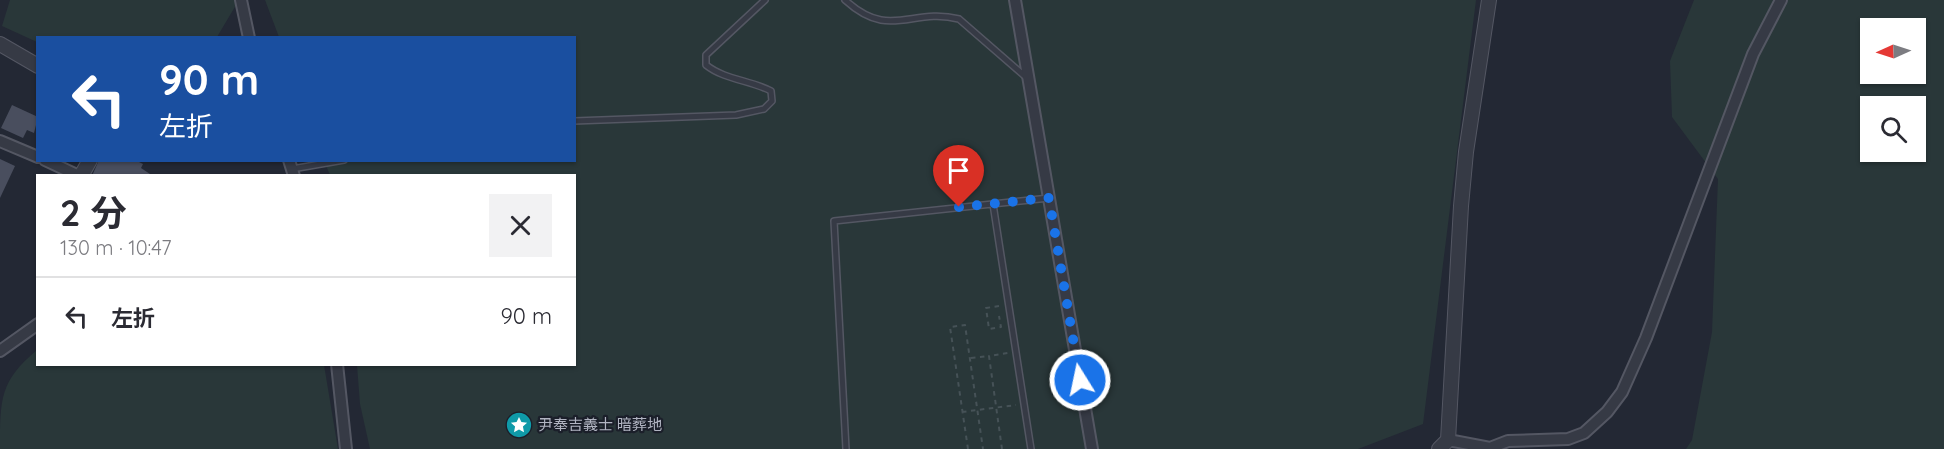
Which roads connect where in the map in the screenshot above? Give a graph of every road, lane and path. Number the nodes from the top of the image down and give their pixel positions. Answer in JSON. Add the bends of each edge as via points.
{"nodes":[{"id":1,"x":241,"y":0,"type":"edge"},
{"id":2,"x":765,"y":0,"type":"edge"},
{"id":3,"x":845,"y":0,"type":"edge"},
{"id":4,"x":1015,"y":0,"type":"edge"},
{"id":5,"x":1489,"y":0,"type":"edge"},
{"id":6,"x":1781,"y":0,"type":"edge"},
{"id":7,"x":249,"y":36,"type":"edge"},
{"id":8,"x":0,"y":44,"type":"edge"},
{"id":9,"x":36,"y":65,"type":"edge"},
{"id":10,"x":1028,"y":78,"type":"junction"},
{"id":11,"x":576,"y":121,"type":"edge"},
{"id":12,"x":0,"y":141,"type":"edge"},
{"id":13,"x":36,"y":156,"type":"edge"},
{"id":14,"x":49,"y":162,"type":"edge"},
{"id":15,"x":331,"y":162,"type":"edge"},
{"id":16,"x":292,"y":168,"type":"edge"},
{"id":17,"x":76,"y":174,"type":"edge"},
{"id":18,"x":1049,"y":198,"type":"junction"},
{"id":19,"x":993,"y":204,"type":"junction"},
{"id":20,"x":1008,"y":305,"type":"junction"},
{"id":21,"x":998,"y":307,"type":"junction"},
{"id":22,"x":36,"y":325,"type":"edge"},
{"id":23,"x":0,"y":351,"type":"edge"},
{"id":24,"x":1015,"y":352,"type":"junction"},
{"id":25,"x":989,"y":356,"type":"junction"},
{"id":26,"x":970,"y":358,"type":"junction"},
{"id":27,"x":337,"y":366,"type":"edge"},
{"id":28,"x":1023,"y":404,"type":"junction"},
{"id":29,"x":996,"y":407,"type":"junction"},
{"id":30,"x":977,"y":410,"type":"junction"},
{"id":31,"x":962,"y":412,"type":"junction"},
{"id":32,"x":1443,"y":445,"type":"edge"},
{"id":33,"x":346,"y":449,"type":"edge"},
{"id":34,"x":846,"y":449,"type":"edge"},
{"id":35,"x":968,"y":449,"type":"edge"},
{"id":36,"x":983,"y":449,"type":"edge"},
{"id":37,"x":1002,"y":449,"type":"edge"},
{"id":38,"x":1030,"y":449,"type":"edge"},
{"id":39,"x":1092,"y":449,"type":"edge"}],
"edges":[{"from":1,"to":7,"type":"street"},
{"from":2,"to":11,"type":"lane","via":[[706,55],[706,65],[718,75],[771,91],[772,101],[764,109],[724,115]]},
{"from":3,"to":10,"type":"lane","via":[[874,20],[946,16],[959,19]]},
{"from":4,"to":10,"type":"street"},
{"from":5,"to":32,"type":"street","via":[[1461,206]]},
{"from":6,"to":32,"type":"street","via":[[1753,54],[1646,338],[1622,392],[1607,412],[1584,433],[1568,439],[1508,441],[1490,448]]},
{"from":8,"to":9,"type":"street"},
{"from":10,"to":18,"type":"street"},
{"from":12,"to":13,"type":"street"},
{"from":14,"to":17,"type":"street"},
{"from":15,"to":16,"type":"lane"},
{"from":18,"to":19,"type":"lane"},
{"from":18,"to":39,"type":"street"},
{"from":19,"to":20,"type":"lane"},
{"from":19,"to":34,"type":"lane","via":[[834,221]]},
{"from":20,"to":21,"type":"path"},
{"from":20,"to":24,"type":"lane"},
{"from":21,"to":21,"type":"path","via":[[986,308],[989,329],[1001,327]]},
{"from":22,"to":23,"type":"street"},
{"from":24,"to":25,"type":"path"},
{"from":24,"to":28,"type":"lane"},
{"from":25,"to":26,"type":"path"},
{"from":25,"to":29,"type":"path"},
{"from":26,"to":30,"type":"path"},
{"from":26,"to":31,"type":"path","via":[[965,325],[950,327]]},
{"from":27,"to":33,"type":"street"},
{"from":28,"to":29,"type":"path"},
{"from":28,"to":38,"type":"lane"},
{"from":29,"to":30,"type":"path"},
{"from":29,"to":37,"type":"path"},
{"from":30,"to":31,"type":"path"},
{"from":30,"to":36,"type":"path"},
{"from":31,"to":35,"type":"path"}]}
